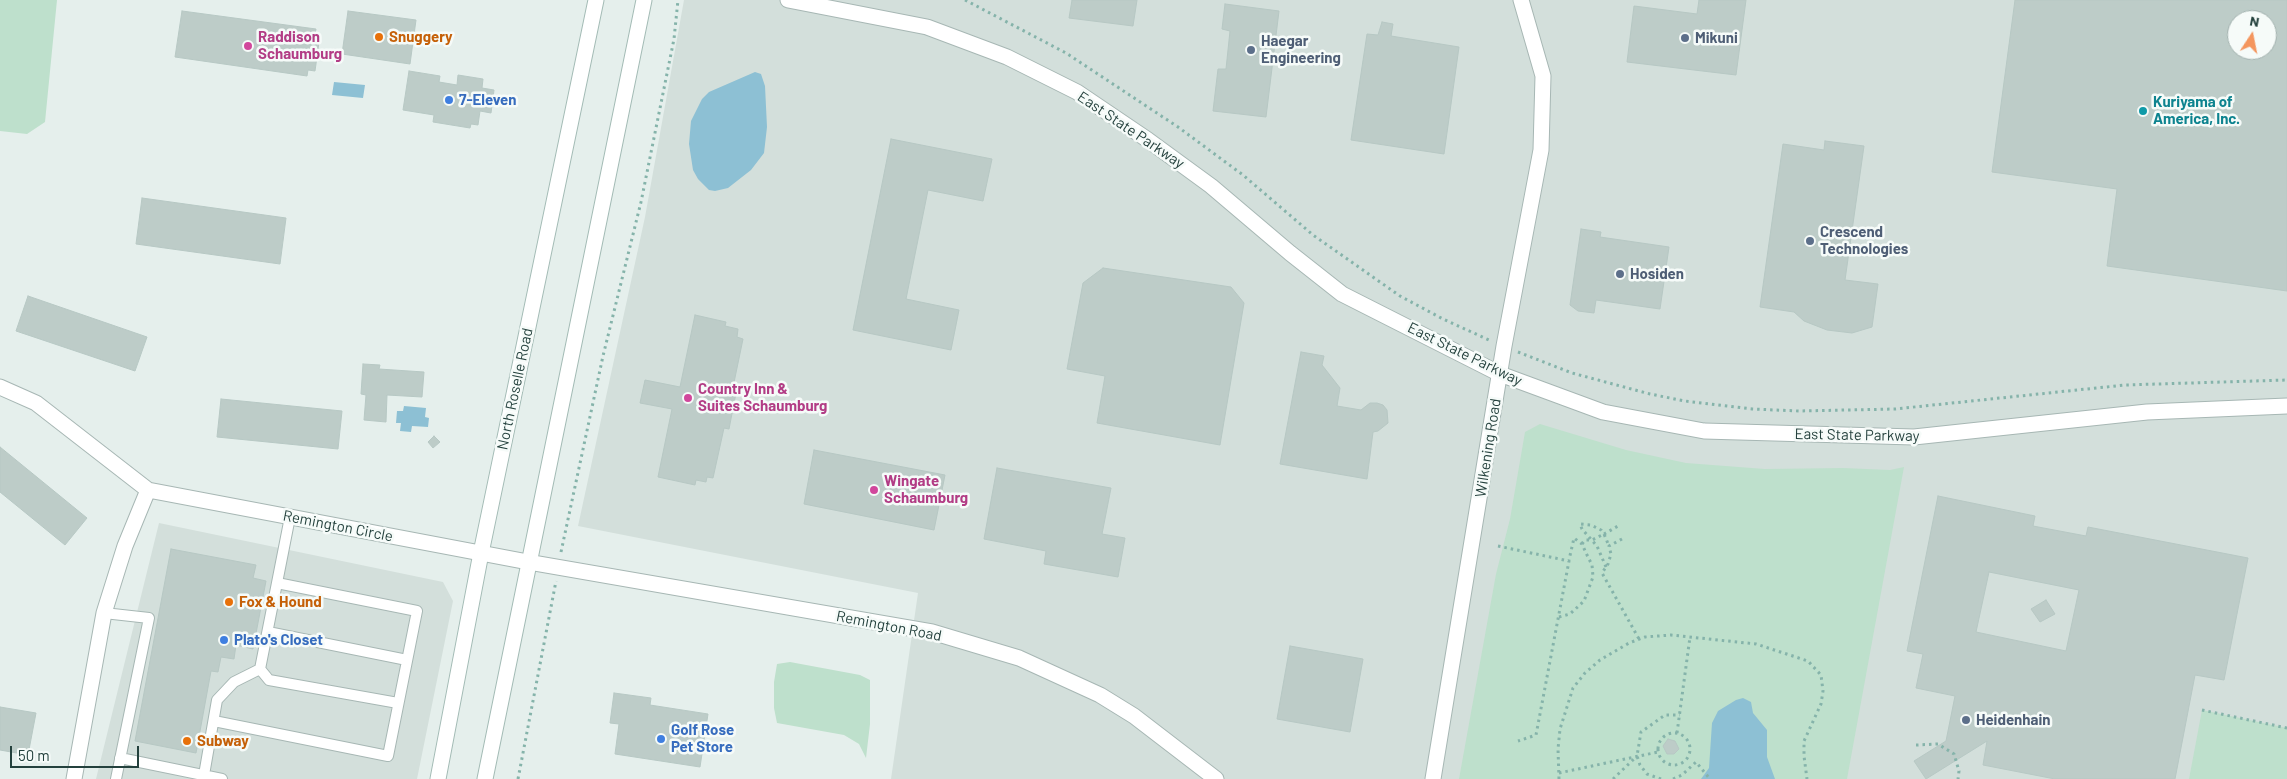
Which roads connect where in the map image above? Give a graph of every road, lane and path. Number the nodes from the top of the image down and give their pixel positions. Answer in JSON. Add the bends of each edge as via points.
{"nodes":[{"id":1,"x":596,"y":0,"type":"edge"},
{"id":2,"x":644,"y":0,"type":"edge"},
{"id":3,"x":678,"y":0,"type":"edge"},
{"id":4,"x":788,"y":0,"type":"edge"},
{"id":5,"x":965,"y":0,"type":"edge"},
{"id":6,"x":1521,"y":0,"type":"edge"},
{"id":7,"x":1504,"y":346,"type":"junction"},
{"id":8,"x":1500,"y":374,"type":"junction"},
{"id":9,"x":2287,"y":380,"type":"edge"},
{"id":10,"x":0,"y":387,"type":"edge"},
{"id":11,"x":2287,"y":406,"type":"edge"},
{"id":12,"x":148,"y":490,"type":"junction"},
{"id":13,"x":290,"y":517,"type":"junction"},
{"id":14,"x":1618,"y":526,"type":"dead end"},
{"id":15,"x":1604,"y":534,"type":"junction"},
{"id":16,"x":565,"y":535,"type":"dead end"},
{"id":17,"x":1622,"y":539,"type":"dead end"},
{"id":18,"x":1592,"y":540,"type":"junction"},
{"id":19,"x":1582,"y":544,"type":"junction"},
{"id":20,"x":1498,"y":546,"type":"dead end"},
{"id":21,"x":1609,"y":546,"type":"junction"},
{"id":22,"x":481,"y":553,"type":"junction"},
{"id":23,"x":1569,"y":561,"type":"junction"},
{"id":24,"x":528,"y":562,"type":"junction"},
{"id":25,"x":1606,"y":567,"type":"junction"},
{"id":26,"x":277,"y":582,"type":"junction"},
{"id":27,"x":104,"y":613,"type":"junction"},
{"id":28,"x":1558,"y":617,"type":"junction"},
{"id":29,"x":548,"y":622,"type":"dead end"},
{"id":30,"x":268,"y":632,"type":"junction"},
{"id":31,"x":1690,"y":637,"type":"junction"},
{"id":32,"x":1639,"y":639,"type":"junction"},
{"id":33,"x":407,"y":660,"type":"junction"},
{"id":34,"x":260,"y":670,"type":"junction"},
{"id":35,"x":398,"y":703,"type":"junction"},
{"id":36,"x":2202,"y":710,"type":"dead end"},
{"id":37,"x":1680,"y":715,"type":"junction"},
{"id":38,"x":214,"y":721,"type":"junction"},
{"id":39,"x":2287,"y":728,"type":"edge"},
{"id":40,"x":1677,"y":734,"type":"junction"},
{"id":41,"x":1518,"y":741,"type":"dead end"},
{"id":42,"x":1916,"y":745,"type":"dead end"},
{"id":43,"x":1658,"y":752,"type":"junction"},
{"id":44,"x":1637,"y":756,"type":"junction"},
{"id":45,"x":120,"y":758,"type":"junction"},
{"id":46,"x":1559,"y":773,"type":"junction"},
{"id":47,"x":204,"y":775,"type":"junction"},
{"id":48,"x":74,"y":779,"type":"edge"},
{"id":49,"x":116,"y":779,"type":"edge"},
{"id":50,"x":222,"y":779,"type":"edge"},
{"id":51,"x":438,"y":779,"type":"edge"},
{"id":52,"x":485,"y":779,"type":"edge"},
{"id":53,"x":518,"y":779,"type":"edge"},
{"id":54,"x":1216,"y":779,"type":"edge"},
{"id":55,"x":1433,"y":779,"type":"edge"},
{"id":56,"x":1559,"y":779,"type":"edge"},
{"id":57,"x":1613,"y":779,"type":"edge"},
{"id":58,"x":1661,"y":779,"type":"edge"},
{"id":59,"x":1673,"y":779,"type":"edge"},
{"id":60,"x":1710,"y":779,"type":"edge"},
{"id":61,"x":1807,"y":779,"type":"edge"},
{"id":62,"x":1958,"y":779,"type":"edge"}],
"edges":[{"from":1,"to":22,"type":"street","name":"North Roselle Road"},
{"from":2,"to":24,"type":"street"},
{"from":3,"to":16,"type":"path","via":[[674,39],[641,202],[603,356]]},
{"from":4,"to":8,"type":"street","name":"East State Parkway","via":[[927,27],[1007,57],[1077,92],[1211,186],[1342,294]]},
{"from":5,"to":7,"type":"path","via":[[1066,53],[1178,126],[1243,175],[1313,235],[1400,296],[1475,335]]},
{"from":6,"to":7,"type":"street","name":"Wilkening Road","via":[[1543,76],[1544,100],[1541,150]]},
{"from":7,"to":8,"type":"street","name":"Wilkening Road"},
{"from":7,"to":9,"type":"path","via":[[1572,373],[1650,394],[1752,409],[1895,409],[2125,385]]},
{"from":8,"to":11,"type":"street","name":"East State Parkway","via":[[1603,412],[1704,432],[1914,437],[2147,412]]},
{"from":8,"to":55,"type":"street","name":"Wilkening Road"},
{"from":10,"to":12,"type":"street","name":"Remington Circle","via":[[36,403]]},
{"from":12,"to":13,"type":"street","name":"Remington Circle"},
{"from":12,"to":27,"type":"street","via":[[124,546]]},
{"from":13,"to":22,"type":"street","name":"Remington Circle"},
{"from":13,"to":26,"type":"lane"},
{"from":14,"to":15,"type":"path"},
{"from":15,"to":18,"type":"path"},
{"from":15,"to":18,"type":"path","via":[[1591,525],[1580,524]]},
{"from":15,"to":21,"type":"path"},
{"from":17,"to":21,"type":"path"},
{"from":18,"to":19,"type":"path","via":[[1585,540]]},
{"from":18,"to":25,"type":"path"},
{"from":19,"to":23,"type":"path","via":[[1574,538]]},
{"from":19,"to":28,"type":"path","via":[[1592,565],[1589,589],[1584,601],[1570,614]]},
{"from":20,"to":23,"type":"path"},
{"from":21,"to":25,"type":"path","via":[[1611,554]]},
{"from":22,"to":24,"type":"street","name":"Remington Circle"},
{"from":22,"to":51,"type":"street","name":"North Roselle Road"},
{"from":23,"to":28,"type":"path"},
{"from":24,"to":52,"type":"street"},
{"from":24,"to":54,"type":"street","name":"Remington Road","via":[[932,632],[1019,658],[1100,695],[1134,716]]},
{"from":25,"to":32,"type":"path","via":[[1602,573]]},
{"from":26,"to":30,"type":"lane"},
{"from":26,"to":33,"type":"lane","via":[[417,611]]},
{"from":27,"to":45,"type":"lane","via":[[149,618]]},
{"from":27,"to":48,"type":"street"},
{"from":28,"to":41,"type":"path","via":[[1536,735]]},
{"from":29,"to":53,"type":"path"},
{"from":30,"to":33,"type":"lane"},
{"from":30,"to":34,"type":"lane"},
{"from":31,"to":32,"type":"path","via":[[1671,635]]},
{"from":31,"to":37,"type":"path"},
{"from":31,"to":61,"type":"path","via":[[1756,644],[1780,650],[1808,661],[1821,675],[1821,704],[1804,741]]},
{"from":32,"to":46,"type":"path","via":[[1600,660],[1573,688],[1560,729]]},
{"from":33,"to":35,"type":"lane"},
{"from":34,"to":35,"type":"lane","via":[[269,680]]},
{"from":34,"to":38,"type":"lane","via":[[234,682],[217,700]]},
{"from":35,"to":38,"type":"lane","via":[[388,756]]},
{"from":36,"to":39,"type":"path"},
{"from":37,"to":40,"type":"path"},
{"from":37,"to":44,"type":"path","via":[[1665,715],[1641,732]]},
{"from":38,"to":47,"type":"lane"},
{"from":40,"to":43,"type":"path","via":[[1667,734],[1658,746]]},
{"from":40,"to":43,"type":"path","via":[[1682,735],[1690,748],[1683,762],[1673,764],[1664,761]]},
{"from":42,"to":62,"type":"path","via":[[1938,744],[1954,754]]},
{"from":43,"to":44,"type":"path"},
{"from":44,"to":46,"type":"path"},
{"from":44,"to":57,"type":"path"},
{"from":44,"to":58,"type":"path","via":[[1647,774]]},
{"from":45,"to":47,"type":"lane"},
{"from":45,"to":49,"type":"lane"},
{"from":46,"to":56,"type":"path"},
{"from":47,"to":50,"type":"lane"},
{"from":59,"to":60,"type":"path","via":[[1696,762]]}]}
